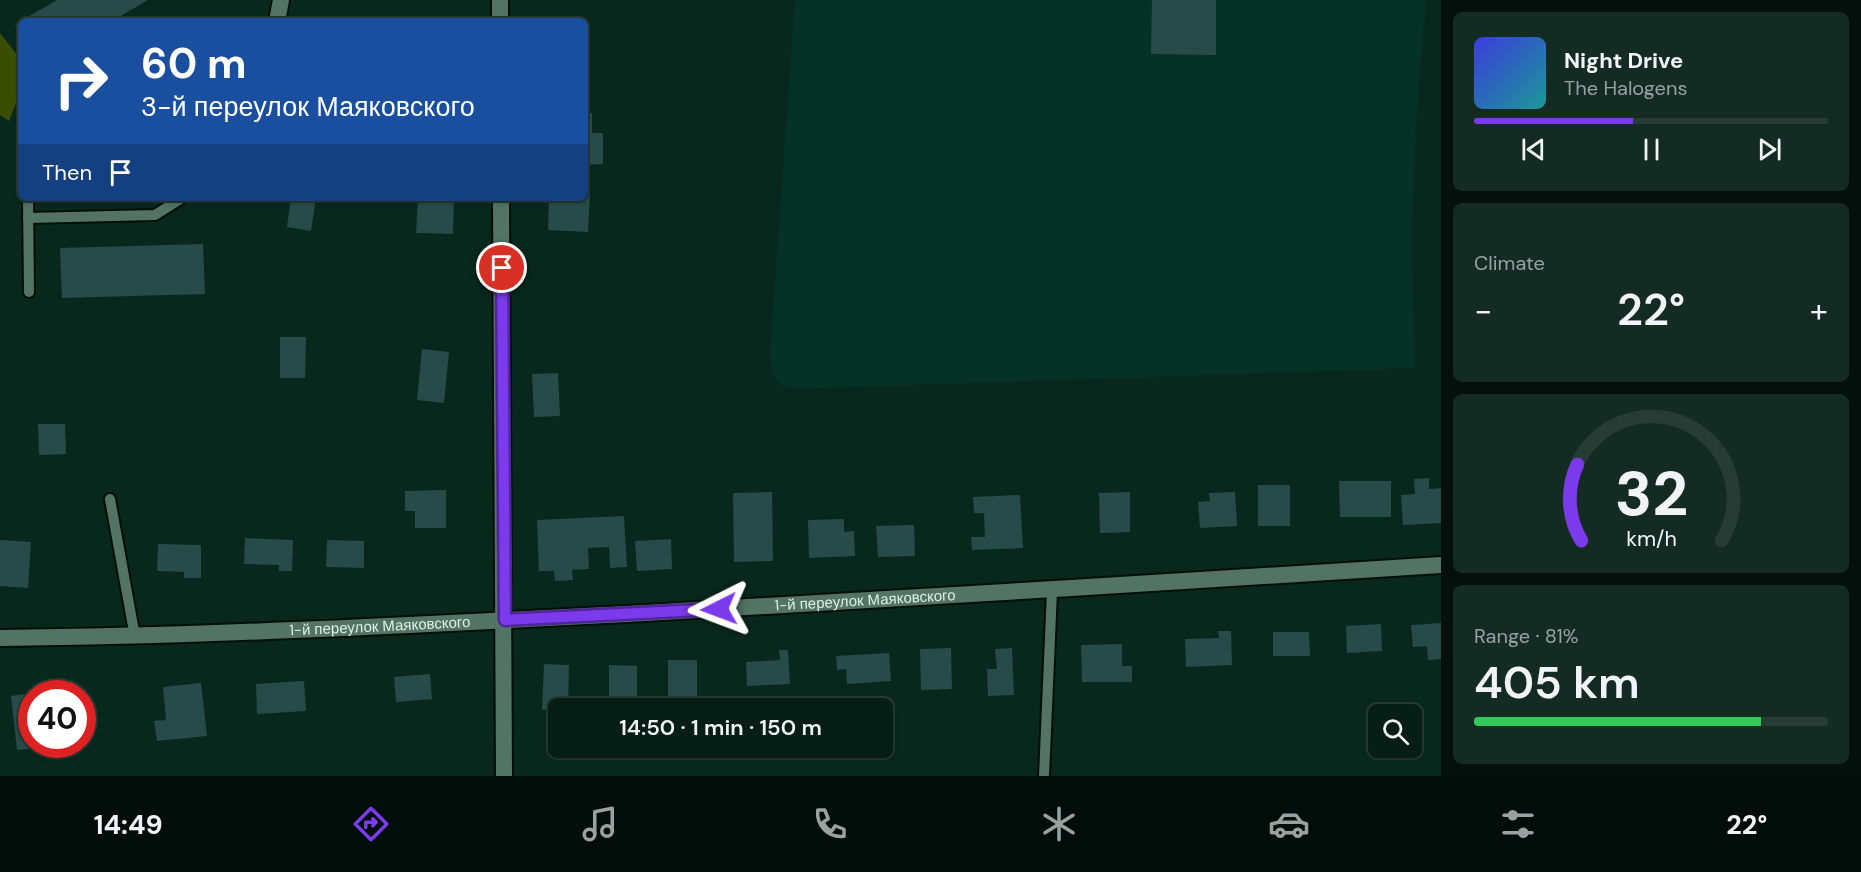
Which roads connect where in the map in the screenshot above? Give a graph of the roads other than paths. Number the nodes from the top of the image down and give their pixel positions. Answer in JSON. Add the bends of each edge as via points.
{"nodes":[{"id":1,"x":282,"y":0,"type":"edge"},
{"id":2,"x":500,"y":0,"type":"edge"},
{"id":3,"x":278,"y":18,"type":"edge"},
{"id":4,"x":500,"y":18,"type":"edge"},
{"id":5,"x":28,"y":201,"type":"edge"},
{"id":6,"x":177,"y":201,"type":"edge"},
{"id":7,"x":501,"y":201,"type":"edge"},
{"id":8,"x":28,"y":218,"type":"junction"},
{"id":9,"x":29,"y":292,"type":"dead end"},
{"id":10,"x":110,"y":499,"type":"dead end"},
{"id":11,"x":1441,"y":565,"type":"edge"},
{"id":12,"x":1052,"y":591,"type":"junction"},
{"id":13,"x":505,"y":620,"type":"junction"},
{"id":14,"x":135,"y":637,"type":"junction"},
{"id":15,"x":0,"y":638,"type":"edge"},
{"id":16,"x":504,"y":776,"type":"edge"},
{"id":17,"x":1044,"y":776,"type":"edge"}],
"edges":[{"from":1,"to":3,"type":"street"},
{"from":2,"to":4,"type":"street"},
{"from":5,"to":8,"type":"lane"},
{"from":6,"to":8,"type":"lane","via":[[155,214]]},
{"from":7,"to":13,"type":"street"},
{"from":8,"to":9,"type":"lane"},
{"from":10,"to":14,"type":"lane"},
{"from":11,"to":12,"type":"street","name":"1-й переулок Маяковского"},
{"from":12,"to":13,"type":"street","name":"1-й переулок Маяковского"},
{"from":12,"to":17,"type":"lane"},
{"from":13,"to":14,"type":"street","name":"1-й переулок Маяковского"},
{"from":13,"to":16,"type":"street"},
{"from":14,"to":15,"type":"street","name":"1-й переулок Маяковского"}]}
